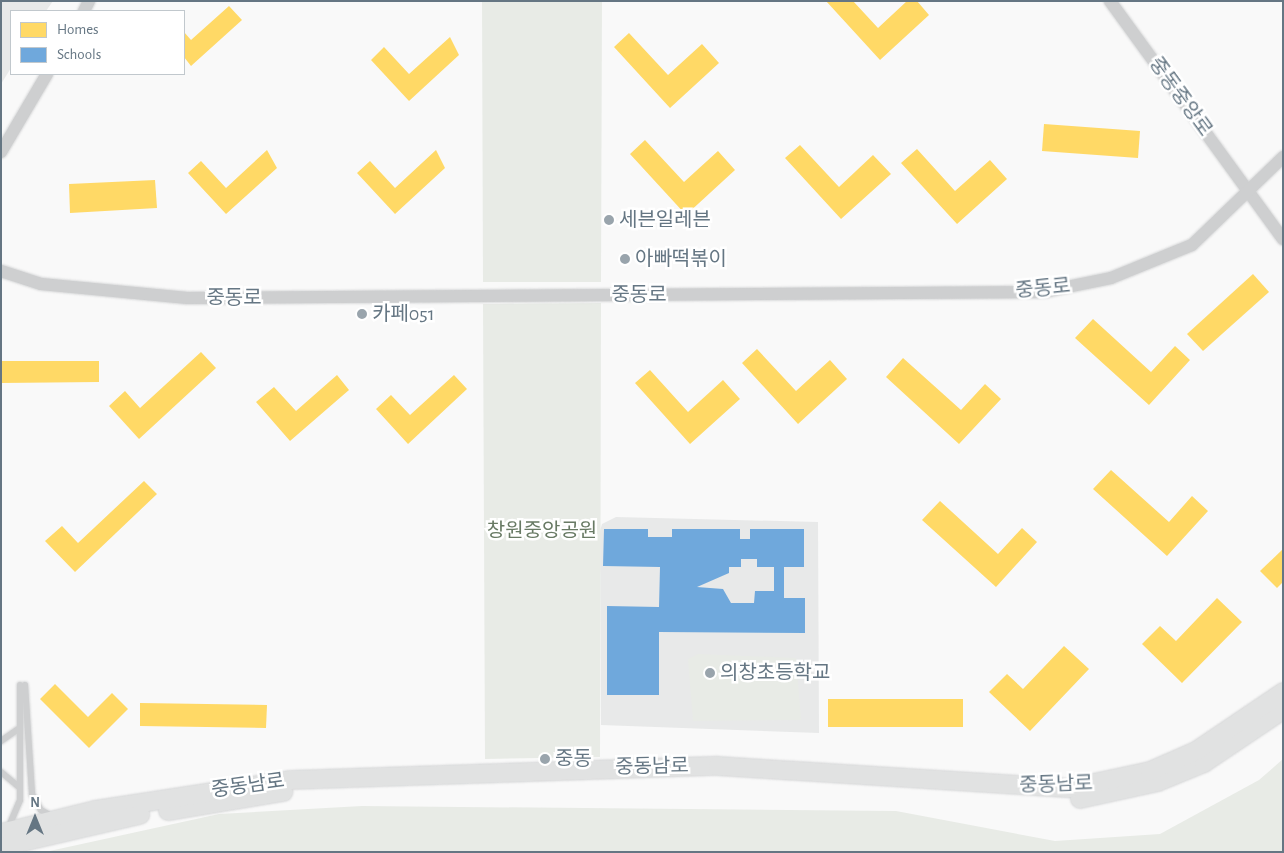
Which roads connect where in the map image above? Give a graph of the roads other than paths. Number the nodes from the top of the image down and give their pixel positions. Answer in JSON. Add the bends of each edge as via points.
{"nodes":[{"id":1,"x":1110,"y":1,"type":"edge"},
{"id":2,"x":46,"y":75,"type":"edge"},
{"id":3,"x":1,"y":152,"type":"edge"},
{"id":4,"x":1283,"y":156,"type":"edge"},
{"id":5,"x":1250,"y":192,"type":"junction"},
{"id":6,"x":1283,"y":239,"type":"edge"},
{"id":7,"x":1,"y":271,"type":"edge"},
{"id":8,"x":1283,"y":692,"type":"edge"},
{"id":9,"x":1283,"y":710,"type":"edge"},
{"id":10,"x":18,"y":729,"type":"junction"},
{"id":11,"x":1,"y":741,"type":"edge"},
{"id":12,"x":1,"y":772,"type":"edge"},
{"id":13,"x":19,"y":787,"type":"junction"},
{"id":14,"x":63,"y":818,"type":"junction"},
{"id":15,"x":2,"y":837,"type":"edge"}],
"edges":[{"from":1,"to":5,"type":"street","name":"중동중앙로"},
{"from":2,"to":3,"type":"street"},
{"from":4,"to":5,"type":"street","name":"중동로"},
{"from":5,"to":6,"type":"street","name":"중동중앙로"},
{"from":5,"to":7,"type":"street","name":"중동로","via":[[1192,245],[1111,278],[1043,292],[187,298],[41,284]]},
{"from":8,"to":14,"type":"street","name":"중동남로","via":[[1196,751],[1150,771],[1070,788],[718,766],[610,768],[272,781]]},
{"from":9,"to":15,"type":"street","name":"중동남로","via":[[1204,762],[1158,782],[1078,799],[726,778],[298,791]]},
{"from":10,"to":11,"type":"lane"},
{"from":10,"to":13,"type":"lane"},
{"from":10,"to":14,"type":"lane","via":[[23,685],[34,799],[41,810]]},
{"from":12,"to":13,"type":"lane"},
{"from":13,"to":15,"type":"lane","via":[[17,812]]},
{"from":14,"to":15,"type":"street","name":"중동남로"}]}
